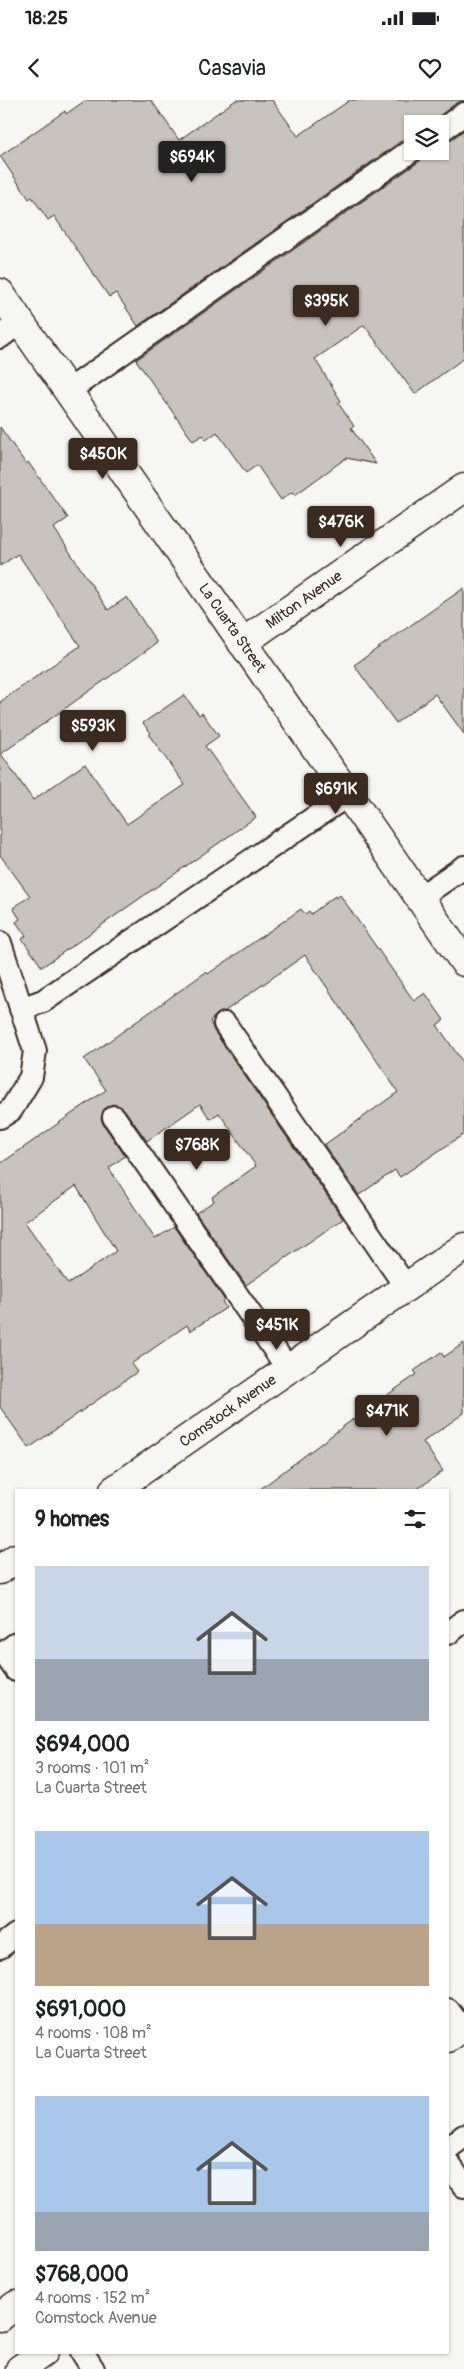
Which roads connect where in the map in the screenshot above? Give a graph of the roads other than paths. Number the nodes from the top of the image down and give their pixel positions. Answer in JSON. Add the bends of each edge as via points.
{"nodes":[{"id":1,"x":464,"y":114,"type":"edge"},
{"id":2,"x":449,"y":125,"type":"edge"},
{"id":3,"x":404,"y":156,"type":"edge"},
{"id":4,"x":0,"y":293,"type":"edge"},
{"id":5,"x":10,"y":330,"type":"edge"},
{"id":6,"x":68,"y":391,"type":"junction"},
{"id":7,"x":464,"y":488,"type":"edge"},
{"id":8,"x":242,"y":643,"type":"junction"},
{"id":9,"x":348,"y":795,"type":"junction"},
{"id":10,"x":464,"y":867,"type":"edge"},
{"id":11,"x":420,"y":898,"type":"junction"},
{"id":12,"x":0,"y":943,"type":"edge"},
{"id":13,"x":464,"y":962,"type":"edge"},
{"id":14,"x":21,"y":1009,"type":"junction"},
{"id":15,"x":225,"y":1024,"type":"dead end"},
{"id":16,"x":114,"y":1117,"type":"dead end"},
{"id":17,"x":0,"y":1118,"type":"edge"},
{"id":18,"x":464,"y":1246,"type":"edge"},
{"id":19,"x":406,"y":1287,"type":"junction"},
{"id":20,"x":288,"y":1369,"type":"junction"},
{"id":21,"x":115,"y":1489,"type":"edge"},
{"id":22,"x":15,"y":1559,"type":"edge"},
{"id":23,"x":0,"y":1570,"type":"edge"},
{"id":24,"x":464,"y":1621,"type":"edge"},
{"id":25,"x":449,"y":1632,"type":"edge"},
{"id":26,"x":15,"y":1645,"type":"edge"},
{"id":27,"x":15,"y":1669,"type":"edge"},
{"id":28,"x":15,"y":1937,"type":"edge"},
{"id":29,"x":0,"y":1947,"type":"edge"},
{"id":30,"x":464,"y":2136,"type":"edge"},
{"id":31,"x":449,"y":2147,"type":"edge"},
{"id":32,"x":449,"y":2164,"type":"edge"},
{"id":33,"x":464,"y":2186,"type":"edge"},
{"id":34,"x":15,"y":2306,"type":"edge"},
{"id":35,"x":0,"y":2317,"type":"edge"},
{"id":36,"x":41,"y":2354,"type":"edge"},
{"id":37,"x":83,"y":2354,"type":"edge"},
{"id":38,"x":20,"y":2369,"type":"edge"},
{"id":39,"x":94,"y":2369,"type":"edge"}],
"edges":[{"from":1,"to":2,"type":"lane"},
{"from":3,"to":6,"type":"lane"},
{"from":4,"to":5,"type":"street","name":"La Cuarta Street"},
{"from":5,"to":6,"type":"street","name":"La Cuarta Street"},
{"from":6,"to":8,"type":"street","name":"La Cuarta Street"},
{"from":7,"to":8,"type":"street","name":"Milton Avenue"},
{"from":8,"to":9,"type":"street","name":"La Cuarta Street"},
{"from":9,"to":11,"type":"street","name":"La Cuarta Street"},
{"from":9,"to":14,"type":"lane","via":[[43,1001]]},
{"from":10,"to":11,"type":"lane"},
{"from":11,"to":13,"type":"street","name":"La Cuarta Street"},
{"from":12,"to":14,"type":"lane"},
{"from":14,"to":17,"type":"lane","via":[[35,1051],[31,1077],[11,1110]]},
{"from":15,"to":19,"type":"lane"},
{"from":16,"to":20,"type":"lane"},
{"from":18,"to":19,"type":"street","name":"Comstock Avenue"},
{"from":19,"to":20,"type":"street","name":"Comstock Avenue"},
{"from":20,"to":21,"type":"street","name":"Comstock Avenue"},
{"from":22,"to":23,"type":"street"},
{"from":24,"to":25,"type":"lane"},
{"from":26,"to":27,"type":"lane","via":[[4,1653]]},
{"from":28,"to":29,"type":"lane"},
{"from":30,"to":31,"type":"lane"},
{"from":32,"to":33,"type":"lane"},
{"from":34,"to":35,"type":"street"},
{"from":36,"to":38,"type":"street"},
{"from":37,"to":39,"type":"lane"}]}
